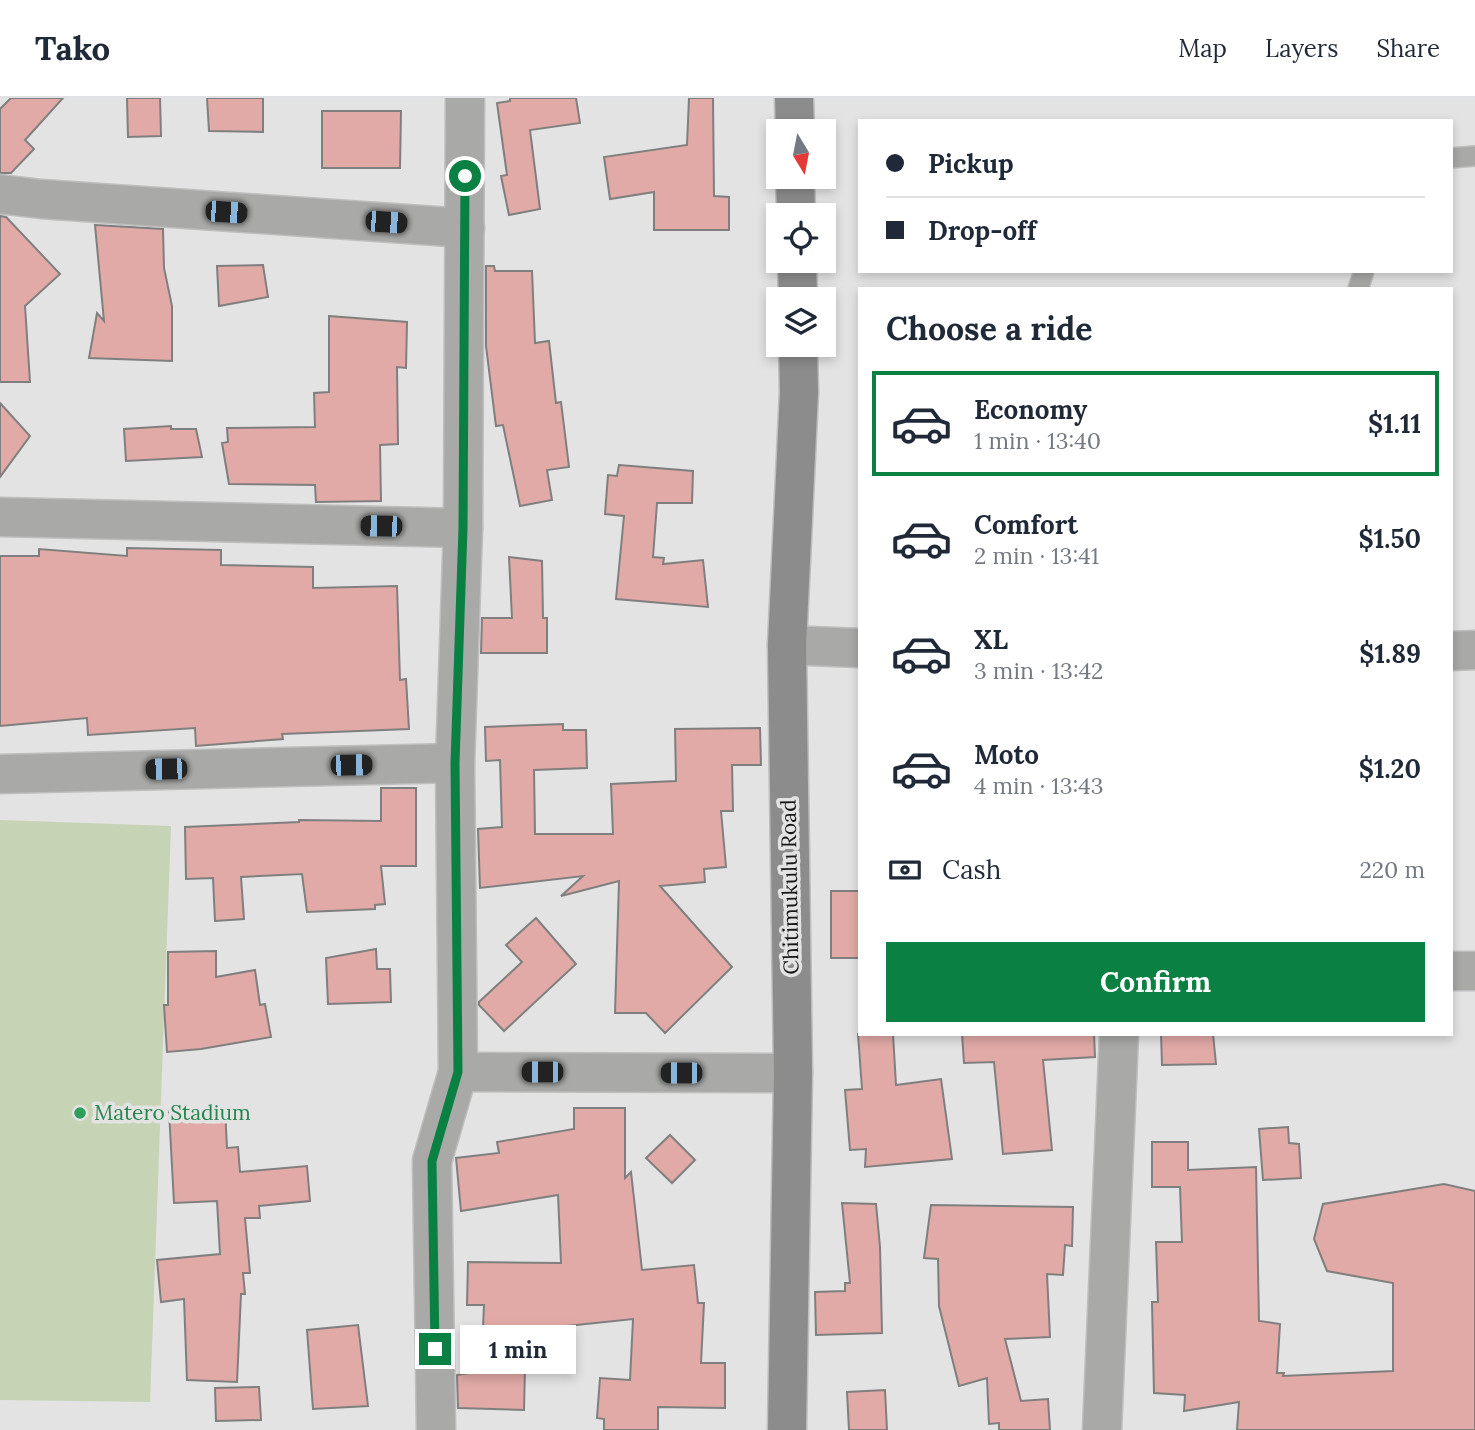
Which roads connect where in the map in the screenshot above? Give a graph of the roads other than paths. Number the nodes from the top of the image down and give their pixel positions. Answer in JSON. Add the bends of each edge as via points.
{"nodes":[{"id":1,"x":465,"y":98,"type":"edge"},
{"id":2,"x":794,"y":98,"type":"edge"},
{"id":3,"x":795,"y":119,"type":"edge"},
{"id":4,"x":1475,"y":156,"type":"edge"},
{"id":5,"x":1453,"y":158,"type":"edge"},
{"id":6,"x":0,"y":194,"type":"edge"},
{"id":7,"x":465,"y":228,"type":"junction"},
{"id":8,"x":798,"y":357,"type":"edge"},
{"id":9,"x":0,"y":517,"type":"edge"},
{"id":10,"x":463,"y":528,"type":"junction"},
{"id":11,"x":787,"y":645,"type":"junction"},
{"id":12,"x":858,"y":648,"type":"edge"},
{"id":13,"x":1475,"y":650,"type":"edge"},
{"id":14,"x":1453,"y":651,"type":"edge"},
{"id":15,"x":455,"y":763,"type":"junction"},
{"id":16,"x":0,"y":774,"type":"edge"},
{"id":17,"x":1453,"y":971,"type":"edge"},
{"id":18,"x":1475,"y":971,"type":"edge"},
{"id":19,"x":1119,"y":1036,"type":"edge"},
{"id":20,"x":458,"y":1072,"type":"junction"},
{"id":21,"x":793,"y":1073,"type":"junction"},
{"id":22,"x":436,"y":1430,"type":"edge"},
{"id":23,"x":787,"y":1430,"type":"edge"},
{"id":24,"x":1102,"y":1430,"type":"edge"}],
"edges":[{"from":1,"to":7,"type":"street"},
{"from":2,"to":3,"type":"street"},
{"from":4,"to":5,"type":"lane"},
{"from":6,"to":7,"type":"street"},
{"from":7,"to":10,"type":"street"},
{"from":8,"to":11,"type":"street","name":"Chitimukulu Road"},
{"from":9,"to":10,"type":"street"},
{"from":10,"to":15,"type":"street"},
{"from":11,"to":12,"type":"street"},
{"from":11,"to":21,"type":"street","name":"Chitimukulu Road"},
{"from":13,"to":14,"type":"street"},
{"from":15,"to":16,"type":"street"},
{"from":15,"to":20,"type":"street"},
{"from":17,"to":18,"type":"street"},
{"from":19,"to":24,"type":"street"},
{"from":20,"to":21,"type":"street"},
{"from":20,"to":22,"type":"street","via":[[432,1161]]},
{"from":21,"to":23,"type":"street","name":"Chitimukulu Road"}]}
